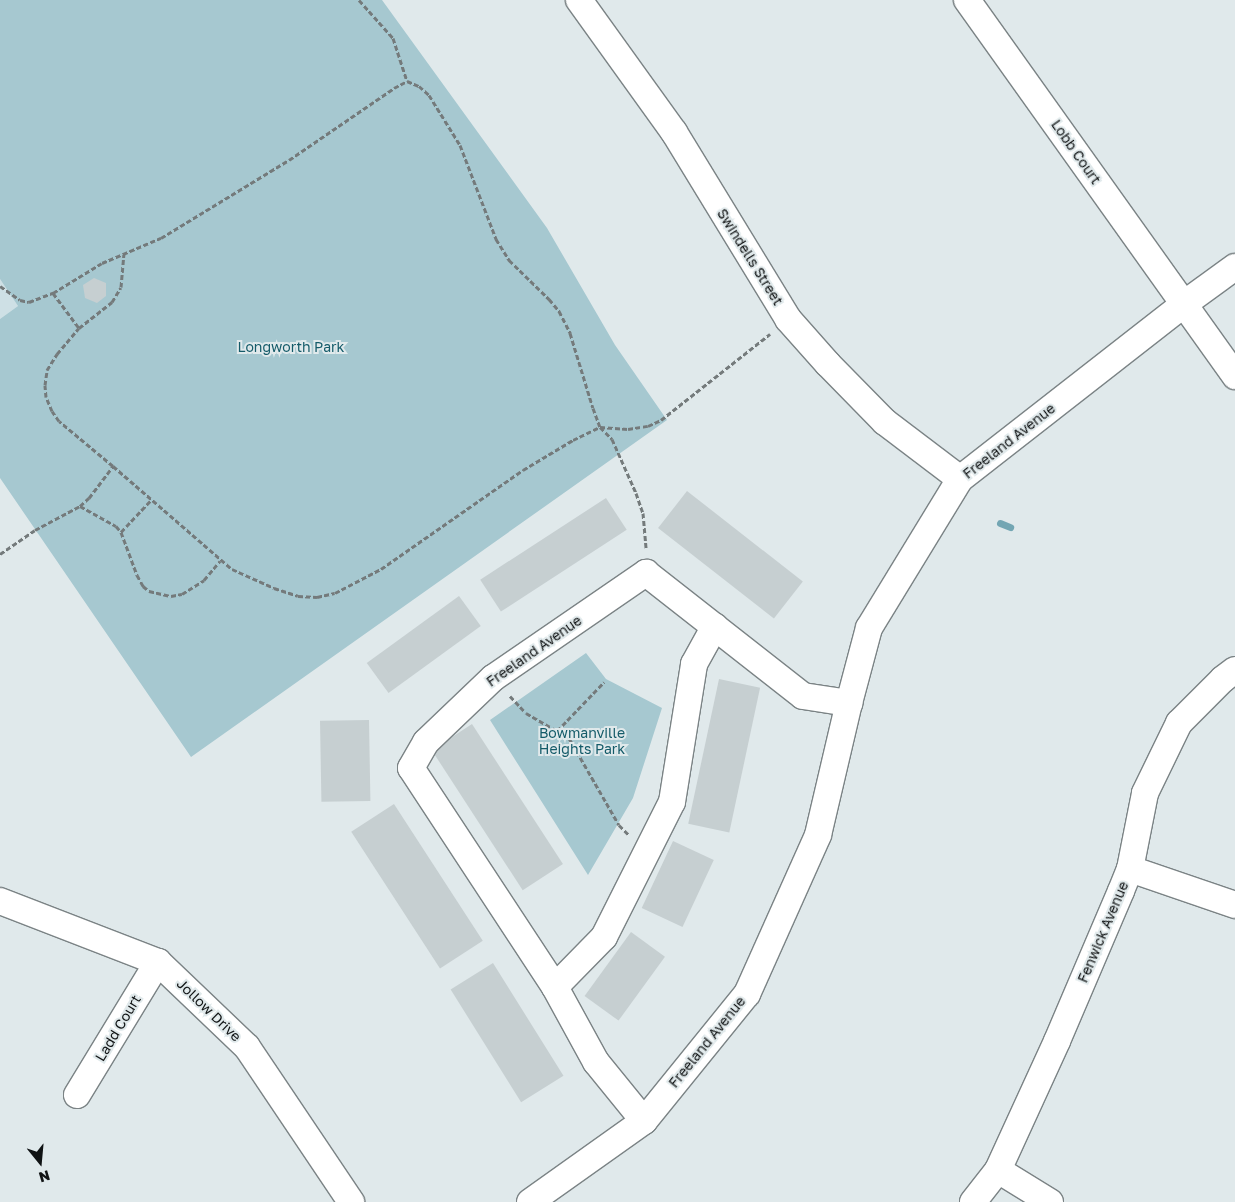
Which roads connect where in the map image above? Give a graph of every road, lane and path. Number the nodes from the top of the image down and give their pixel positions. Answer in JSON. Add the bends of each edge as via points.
{"nodes":[{"id":1,"x":359,"y":0,"type":"edge"},
{"id":2,"x":579,"y":0,"type":"edge"},
{"id":3,"x":967,"y":0,"type":"edge"},
{"id":4,"x":407,"y":81,"type":"junction"},
{"id":5,"x":124,"y":254,"type":"junction"},
{"id":6,"x":1235,"y":267,"type":"edge"},
{"id":7,"x":0,"y":286,"type":"edge"},
{"id":8,"x":53,"y":293,"type":"junction"},
{"id":9,"x":1184,"y":304,"type":"junction"},
{"id":10,"x":788,"y":319,"type":"junction"},
{"id":11,"x":79,"y":328,"type":"junction"},
{"id":12,"x":1235,"y":376,"type":"edge"},
{"id":13,"x":600,"y":426,"type":"junction"},
{"id":14,"x":113,"y":466,"type":"junction"},
{"id":15,"x":960,"y":479,"type":"junction"},
{"id":16,"x":151,"y":500,"type":"junction"},
{"id":17,"x":80,"y":506,"type":"junction"},
{"id":18,"x":122,"y":532,"type":"junction"},
{"id":19,"x":0,"y":554,"type":"edge"},
{"id":20,"x":220,"y":561,"type":"junction"},
{"id":21,"x":646,"y":573,"type":"junction"},
{"id":22,"x":715,"y":626,"type":"junction"},
{"id":23,"x":1235,"y":670,"type":"edge"},
{"id":24,"x":493,"y":678,"type":"junction"},
{"id":25,"x":604,"y":682,"type":"dead end"},
{"id":26,"x":849,"y":703,"type":"junction"},
{"id":27,"x":557,"y":731,"type":"junction"},
{"id":28,"x":647,"y":851,"type":"junction"},
{"id":29,"x":1130,"y":870,"type":"junction"},
{"id":30,"x":0,"y":901,"type":"edge"},
{"id":31,"x":1235,"y":905,"type":"edge"},
{"id":32,"x":158,"y":962,"type":"junction"},
{"id":33,"x":555,"y":987,"type":"junction"},
{"id":34,"x":77,"y":1095,"type":"dead end"},
{"id":35,"x":644,"y":1121,"type":"junction"},
{"id":36,"x":998,"y":1170,"type":"junction"},
{"id":37,"x":351,"y":1202,"type":"edge"},
{"id":38,"x":530,"y":1202,"type":"edge"},
{"id":39,"x":973,"y":1202,"type":"edge"},
{"id":40,"x":1050,"y":1202,"type":"edge"}],
"edges":[{"from":1,"to":4,"type":"path","via":[[393,38]]},
{"from":2,"to":10,"type":"street","name":"Swindells Street","via":[[674,132]]},
{"from":3,"to":9,"type":"street","name":"Lobb Court"},
{"from":4,"to":5,"type":"path","via":[[289,160],[161,238]]},
{"from":4,"to":13,"type":"path","via":[[429,95],[460,145],[496,238],[509,260],[559,311],[570,334]]},
{"from":5,"to":8,"type":"path","via":[[102,263]]},
{"from":5,"to":11,"type":"path","via":[[121,287],[112,302]]},
{"from":6,"to":9,"type":"street","name":"Freeland Avenue"},
{"from":7,"to":8,"type":"path","via":[[20,300],[29,302]]},
{"from":8,"to":11,"type":"path"},
{"from":9,"to":12,"type":"street","name":"Lobb Court"},
{"from":9,"to":15,"type":"street","name":"Freeland Avenue"},
{"from":10,"to":13,"type":"path","via":[[661,420],[628,429]]},
{"from":10,"to":15,"type":"street","name":"Swindells Street","via":[[885,422]]},
{"from":11,"to":14,"type":"path","via":[[47,370],[46,397],[59,421]]},
{"from":13,"to":20,"type":"path","via":[[523,470],[381,569],[335,593],[317,597],[298,596],[265,584]]},
{"from":13,"to":21,"type":"path","via":[[612,439],[622,458],[643,513]]},
{"from":14,"to":16,"type":"path"},
{"from":14,"to":17,"type":"path"},
{"from":15,"to":26,"type":"street","name":"Freeland Avenue","via":[[869,628]]},
{"from":16,"to":18,"type":"path"},
{"from":16,"to":20,"type":"path"},
{"from":17,"to":18,"type":"path"},
{"from":17,"to":19,"type":"path","via":[[35,530]]},
{"from":18,"to":20,"type":"path","via":[[143,586],[161,595],[171,596],[193,589]]},
{"from":21,"to":22,"type":"street"},
{"from":21,"to":24,"type":"street","name":"Freeland Avenue"},
{"from":22,"to":26,"type":"street","via":[[803,696]]},
{"from":22,"to":28,"type":"street","via":[[694,664],[672,802]]},
{"from":23,"to":29,"type":"street","name":"Fenwick Avenue","via":[[1179,723],[1145,793]]},
{"from":24,"to":27,"type":"path","via":[[526,713]]},
{"from":24,"to":33,"type":"street","name":"Freeland Avenue","via":[[426,742],[411,768]]},
{"from":25,"to":27,"type":"path"},
{"from":26,"to":35,"type":"street","name":"Freeland Avenue","via":[[818,835],[747,994]]},
{"from":27,"to":28,"type":"path","via":[[569,738],[619,825]]},
{"from":28,"to":33,"type":"street","via":[[604,937]]},
{"from":29,"to":31,"type":"street"},
{"from":29,"to":36,"type":"street","name":"Fenwick Avenue","via":[[1058,1041]]},
{"from":30,"to":32,"type":"street","name":"Jollow Drive"},
{"from":32,"to":34,"type":"street","name":"Ladd Court"},
{"from":32,"to":37,"type":"street","name":"Jollow Drive","via":[[247,1047]]},
{"from":33,"to":35,"type":"street","name":"Freeland Avenue","via":[[596,1062]]},
{"from":35,"to":38,"type":"street","name":"Freeland Avenue"},
{"from":36,"to":39,"type":"street","name":"Fenwick Avenue"},
{"from":36,"to":40,"type":"street"}]}
